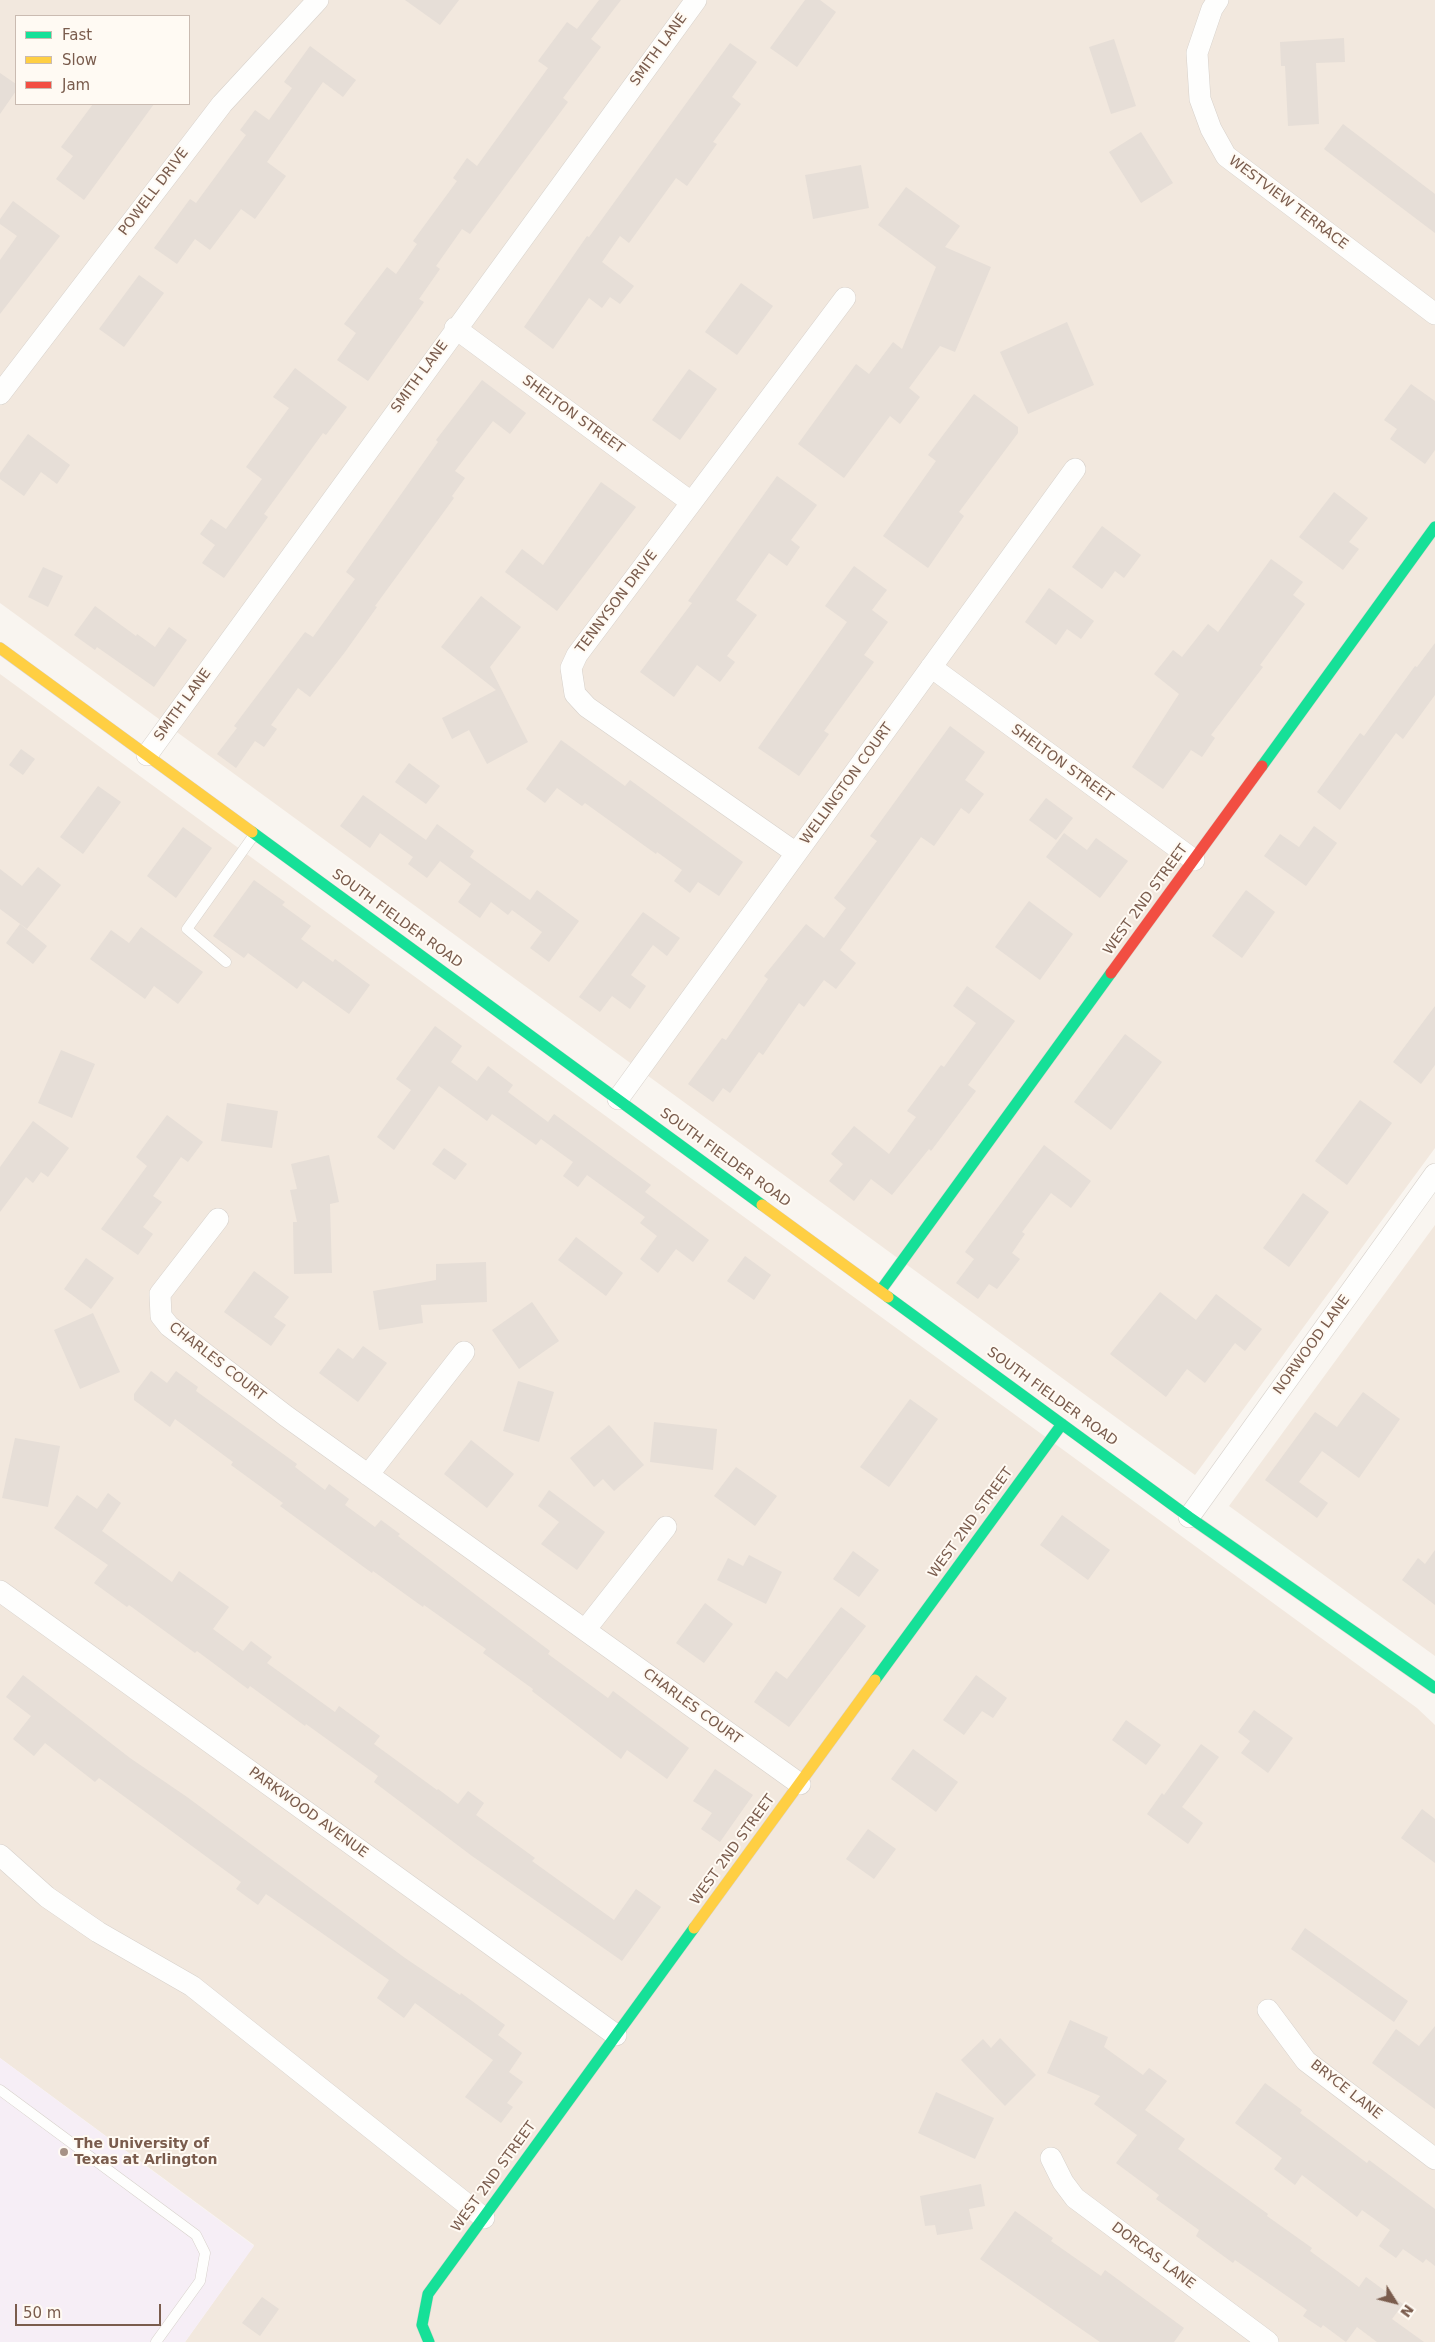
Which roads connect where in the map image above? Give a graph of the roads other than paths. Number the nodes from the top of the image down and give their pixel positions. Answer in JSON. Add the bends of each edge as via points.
{"nodes":[{"id":1,"x":318,"y":0,"type":"edge"},
{"id":2,"x":696,"y":0,"type":"edge"},
{"id":3,"x":1218,"y":0,"type":"edge"},
{"id":4,"x":845,"y":298,"type":"dead end"},
{"id":5,"x":1435,"y":314,"type":"edge"},
{"id":6,"x":455,"y":328,"type":"junction"},
{"id":7,"x":0,"y":394,"type":"edge"},
{"id":8,"x":1075,"y":469,"type":"dead end"},
{"id":9,"x":691,"y":502,"type":"junction"},
{"id":10,"x":1435,"y":528,"type":"edge"},
{"id":11,"x":0,"y":648,"type":"edge"},
{"id":12,"x":931,"y":668,"type":"junction"},
{"id":13,"x":147,"y":755,"type":"junction"},
{"id":14,"x":255,"y":834,"type":"junction"},
{"id":15,"x":796,"y":853,"type":"junction"},
{"id":16,"x":1194,"y":860,"type":"junction"},
{"id":17,"x":226,"y":962,"type":"dead end"},
{"id":18,"x":618,"y":1099,"type":"junction"},
{"id":19,"x":1435,"y":1174,"type":"edge"},
{"id":20,"x":218,"y":1219,"type":"dead end"},
{"id":21,"x":881,"y":1290,"type":"junction"},
{"id":22,"x":464,"y":1352,"type":"dead end"},
{"id":23,"x":1062,"y":1424,"type":"junction"},
{"id":24,"x":368,"y":1475,"type":"junction"},
{"id":25,"x":1190,"y":1516,"type":"junction"},
{"id":26,"x":666,"y":1528,"type":"dead end"},
{"id":27,"x":0,"y":1591,"type":"edge"},
{"id":28,"x":585,"y":1630,"type":"junction"},
{"id":29,"x":1435,"y":1688,"type":"edge"},
{"id":30,"x":800,"y":1784,"type":"junction"},
{"id":31,"x":0,"y":1855,"type":"edge"},
{"id":32,"x":1268,"y":2010,"type":"dead end"},
{"id":33,"x":616,"y":2035,"type":"junction"},
{"id":34,"x":0,"y":2090,"type":"edge"},
{"id":35,"x":1051,"y":2158,"type":"dead end"},
{"id":36,"x":1435,"y":2159,"type":"edge"},
{"id":37,"x":484,"y":2218,"type":"junction"},
{"id":38,"x":156,"y":2342,"type":"edge"},
{"id":39,"x":429,"y":2342,"type":"edge"},
{"id":40,"x":1268,"y":2342,"type":"edge"}],
"edges":[{"from":1,"to":7,"type":"street","name":"POWELL DRIVE","via":[[222,104]]},
{"from":2,"to":6,"type":"street","name":"SMITH LANE"},
{"from":3,"to":5,"type":"street","name":"WESTVIEW TERRACE","via":[[1197,53],[1200,99],[1226,156]]},
{"from":4,"to":9,"type":"street","name":"TENNYSON DRIVE"},
{"from":6,"to":9,"type":"street","name":"SHELTON STREET"},
{"from":6,"to":13,"type":"street","name":"SMITH LANE"},
{"from":8,"to":12,"type":"street","name":"WELLINGTON COURT"},
{"from":9,"to":15,"type":"street","name":"TENNYSON DRIVE","via":[[576,655],[571,668],[575,694],[587,707]]},
{"from":10,"to":16,"type":"street","name":"WEST 2ND STREET"},
{"from":11,"to":13,"type":"street","name":"SOUTH FIELDER ROAD"},
{"from":12,"to":15,"type":"street","name":"WELLINGTON COURT"},
{"from":12,"to":16,"type":"street","name":"SHELTON STREET"},
{"from":13,"to":14,"type":"street","name":"SOUTH FIELDER ROAD"},
{"from":14,"to":17,"type":"lane","via":[[187,929]]},
{"from":14,"to":18,"type":"street","name":"SOUTH FIELDER ROAD"},
{"from":15,"to":18,"type":"street","name":"WELLINGTON COURT"},
{"from":16,"to":21,"type":"street","name":"WEST 2ND STREET"},
{"from":18,"to":21,"type":"street","name":"SOUTH FIELDER ROAD"},
{"from":19,"to":25,"type":"street","name":"NORWOOD LANE"},
{"from":20,"to":24,"type":"street","name":"CHARLES COURT","via":[[160,1294],[161,1316],[169,1326],[262,1398]]},
{"from":21,"to":23,"type":"street","name":"SOUTH FIELDER ROAD"},
{"from":22,"to":24,"type":"street"},
{"from":23,"to":25,"type":"street","name":"SOUTH FIELDER ROAD"},
{"from":23,"to":30,"type":"street","name":"WEST 2ND STREET"},
{"from":24,"to":28,"type":"street","name":"CHARLES COURT"},
{"from":25,"to":29,"type":"street","name":"SOUTH FIELDER ROAD"},
{"from":26,"to":28,"type":"street"},
{"from":27,"to":33,"type":"street","name":"PARKWOOD AVENUE"},
{"from":28,"to":30,"type":"street","name":"CHARLES COURT"},
{"from":30,"to":33,"type":"street","name":"WEST 2ND STREET"},
{"from":31,"to":37,"type":"street","via":[[47,1897],[98,1932],[192,1986]]},
{"from":32,"to":36,"type":"street","name":"BRYCE LANE","via":[[1306,2061]]},
{"from":33,"to":37,"type":"street","name":"WEST 2ND STREET"},
{"from":34,"to":38,"type":"lane","via":[[196,2235],[205,2253],[200,2281]]},
{"from":35,"to":40,"type":"street","name":"DORCAS LANE","via":[[1075,2198]]},
{"from":37,"to":39,"type":"street","name":"WEST 2ND STREET","via":[[428,2294],[422,2325]]}]}
